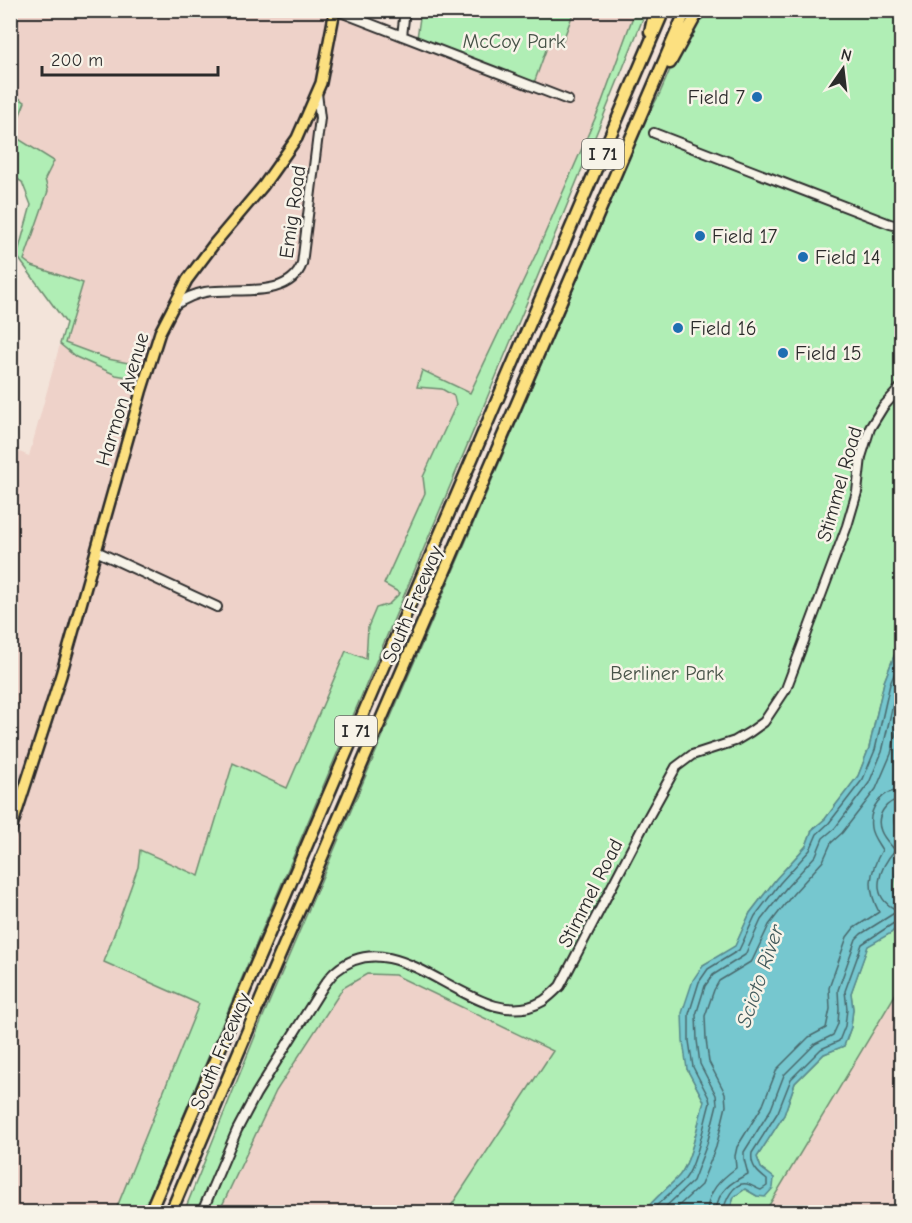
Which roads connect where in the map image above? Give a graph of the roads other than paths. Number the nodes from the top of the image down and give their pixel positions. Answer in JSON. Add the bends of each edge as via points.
{"nodes":[{"id":1,"x":335,"y":10,"type":"edge"},
{"id":2,"x":405,"y":10,"type":"edge"},
{"id":3,"x":655,"y":10,"type":"edge"},
{"id":4,"x":664,"y":10,"type":"edge"},
{"id":5,"x":686,"y":10,"type":"edge"},
{"id":6,"x":699,"y":10,"type":"edge"},
{"id":7,"x":402,"y":36,"type":"junction"},
{"id":8,"x":643,"y":58,"type":"junction"},
{"id":9,"x":317,"y":93,"type":"junction"},
{"id":10,"x":568,"y":99,"type":"dead end"},
{"id":11,"x":641,"y":116,"type":"junction"},
{"id":12,"x":654,"y":133,"type":"dead end"},
{"id":13,"x":902,"y":227,"type":"edge"},
{"id":14,"x":172,"y":306,"type":"junction"},
{"id":15,"x":902,"y":386,"type":"edge"},
{"id":16,"x":96,"y":551,"type":"junction"},
{"id":17,"x":217,"y":607,"type":"dead end"},
{"id":18,"x":10,"y":833,"type":"edge"},
{"id":19,"x":150,"y":1212,"type":"edge"},
{"id":20,"x":171,"y":1212,"type":"edge"},
{"id":21,"x":202,"y":1212,"type":"edge"}],
"edges":[{"from":1,"to":7,"type":"street"},
{"from":1,"to":9,"type":"main road","name":"Harmon Avenue"},
{"from":2,"to":7,"type":"street"},
{"from":3,"to":8,"type":"highway"},
{"from":4,"to":8,"type":"highway","name":"South Freeway","number":"I 71"},
{"from":5,"to":11,"type":"highway","name":"South Freeway","number":"I 71"},
{"from":6,"to":11,"type":"highway"},
{"from":7,"to":10,"type":"street"},
{"from":8,"to":19,"type":"highway","name":"South Freeway","number":"I 71"},
{"from":9,"to":14,"type":"main road","name":"Harmon Avenue","via":[[281,163],[205,255]]},
{"from":9,"to":14,"type":"street","name":"Emig Road","via":[[320,118],[299,272],[289,282],[272,287],[204,292]]},
{"from":11,"to":20,"type":"highway","name":"South Freeway","number":"I 71"},
{"from":12,"to":13,"type":"street"},
{"from":14,"to":16,"type":"main road","name":"Harmon Avenue","via":[[150,359]]},
{"from":15,"to":21,"type":"street","name":"Stimmel Road","via":[[870,428],[847,526],[786,689],[764,722],[750,732],[692,755],[676,767],[560,986],[532,1006],[502,1007],[382,956],[352,961],[336,970],[256,1094]]},
{"from":16,"to":17,"type":"street"},
{"from":16,"to":18,"type":"main road","name":"Harmon Avenue"}]}
